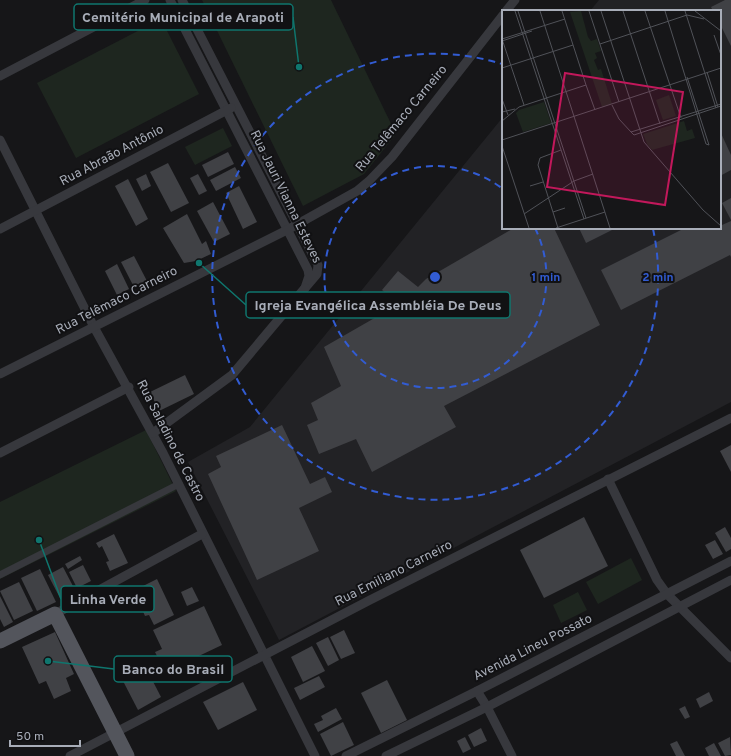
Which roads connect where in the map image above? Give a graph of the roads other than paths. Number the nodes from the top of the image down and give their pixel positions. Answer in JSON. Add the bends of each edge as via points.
{"nodes":[{"id":1,"x":145,"y":0,"type":"edge"},
{"id":2,"x":170,"y":0,"type":"edge"},
{"id":3,"x":182,"y":0,"type":"edge"},
{"id":4,"x":515,"y":0,"type":"edge"},
{"id":5,"x":507,"y":10,"type":"edge"},
{"id":6,"x":502,"y":17,"type":"edge"},
{"id":7,"x":0,"y":76,"type":"edge"},
{"id":8,"x":236,"y":106,"type":"junction"},
{"id":9,"x":227,"y":110,"type":"junction"},
{"id":10,"x":0,"y":140,"type":"edge"},
{"id":11,"x":36,"y":211,"type":"junction"},
{"id":12,"x":297,"y":224,"type":"junction"},
{"id":13,"x":0,"y":229,"type":"edge"},
{"id":14,"x":287,"y":230,"type":"junction"},
{"id":15,"x":305,"y":288,"type":"junction"},
{"id":16,"x":94,"y":327,"type":"junction"},
{"id":17,"x":0,"y":374,"type":"edge"},
{"id":18,"x":129,"y":387,"type":"junction"},
{"id":19,"x":731,"y":418,"type":"edge"},
{"id":20,"x":153,"y":433,"type":"junction"},
{"id":21,"x":0,"y":453,"type":"edge"},
{"id":22,"x":608,"y":479,"type":"junction"},
{"id":23,"x":179,"y":484,"type":"junction"},
{"id":24,"x":202,"y":534,"type":"junction"},
{"id":25,"x":731,"y":561,"type":"edge"},
{"id":26,"x":0,"y":574,"type":"edge"},
{"id":27,"x":731,"y":580,"type":"edge"},
{"id":28,"x":666,"y":594,"type":"junction"},
{"id":29,"x":680,"y":607,"type":"junction"},
{"id":30,"x":55,"y":614,"type":"junction"},
{"id":31,"x":0,"y":641,"type":"edge"},
{"id":32,"x":264,"y":656,"type":"junction"},
{"id":33,"x":731,"y":658,"type":"edge"},
{"id":34,"x":476,"y":691,"type":"junction"},
{"id":35,"x":487,"y":706,"type":"junction"},
{"id":36,"x":115,"y":733,"type":"junction"},
{"id":37,"x":380,"y":739,"type":"junction"},
{"id":38,"x":388,"y":755,"type":"edge"},
{"id":39,"x":70,"y":756,"type":"edge"},
{"id":40,"x":127,"y":756,"type":"edge"},
{"id":41,"x":315,"y":756,"type":"edge"},
{"id":42,"x":346,"y":756,"type":"edge"},
{"id":43,"x":512,"y":756,"type":"edge"}],
"edges":[{"from":1,"to":7,"type":"street"},
{"from":2,"to":9,"type":"street","name":"Rua Jauri Vianna Esteves"},
{"from":3,"to":8,"type":"street","name":"Rua Jauri Vianna Esteves"},
{"from":4,"to":5,"type":"street"},
{"from":6,"to":12,"type":"street","name":"Rua Telêmaco Carneiro","via":[[392,157],[369,181],[344,199]]},
{"from":8,"to":9,"type":"street","name":"Rua Abraão Antônio"},
{"from":8,"to":12,"type":"street","name":"Rua Jauri Vianna Esteves"},
{"from":9,"to":11,"type":"street","name":"Rua Abraão Antônio"},
{"from":9,"to":14,"type":"street","name":"Rua Jauri Vianna Esteves"},
{"from":10,"to":11,"type":"street","name":"Rua Saladino de Castro"},
{"from":11,"to":13,"type":"street","name":"Rua Abraão Antônio"},
{"from":11,"to":16,"type":"street","name":"Rua Saladino de Castro"},
{"from":12,"to":14,"type":"street","name":"Rua Telêmaco Carneiro"},
{"from":12,"to":15,"type":"street","name":"Rua Jauri Vianna Esteves","via":[[318,265],[317,274]]},
{"from":14,"to":15,"type":"street","name":"Rua Jauri Vianna Esteves","via":[[308,270]]},
{"from":14,"to":16,"type":"street","name":"Rua Telêmaco Carneiro"},
{"from":15,"to":20,"type":"street","via":[[232,375]]},
{"from":16,"to":17,"type":"street","name":"Rua Telêmaco Carneiro"},
{"from":16,"to":18,"type":"street","name":"Rua Saladino de Castro"},
{"from":18,"to":20,"type":"street","name":"Rua Saladino de Castro"},
{"from":18,"to":21,"type":"street"},
{"from":19,"to":22,"type":"street","name":"Rua Emiliano Carneiro"},
{"from":20,"to":23,"type":"street","name":"Rua Saladino de Castro"},
{"from":22,"to":28,"type":"street"},
{"from":22,"to":32,"type":"street","name":"Rua Emiliano Carneiro"},
{"from":23,"to":24,"type":"street","name":"Rua Saladino de Castro"},
{"from":23,"to":26,"type":"street"},
{"from":24,"to":30,"type":"street"},
{"from":24,"to":32,"type":"street","name":"Rua Saladino de Castro"},
{"from":25,"to":28,"type":"street","name":"Avenida Lineu Possato"},
{"from":27,"to":29,"type":"street"},
{"from":28,"to":29,"type":"street"},
{"from":28,"to":34,"type":"street","name":"Avenida Lineu Possato"},
{"from":29,"to":33,"type":"street"},
{"from":29,"to":35,"type":"street"},
{"from":30,"to":31,"type":"main road"},
{"from":30,"to":36,"type":"main road"},
{"from":32,"to":36,"type":"street","name":"Rua Emiliano Carneiro"},
{"from":32,"to":41,"type":"street","name":"Rua Saladino de Castro"},
{"from":34,"to":35,"type":"street"},
{"from":34,"to":37,"type":"street","name":"Avenida Lineu Possato"},
{"from":35,"to":38,"type":"street"},
{"from":35,"to":43,"type":"street"},
{"from":36,"to":39,"type":"street","name":"Rua Emiliano Carneiro"},
{"from":36,"to":40,"type":"main road"},
{"from":37,"to":38,"type":"street"},
{"from":37,"to":42,"type":"street","name":"Avenida Lineu Possato"}]}
